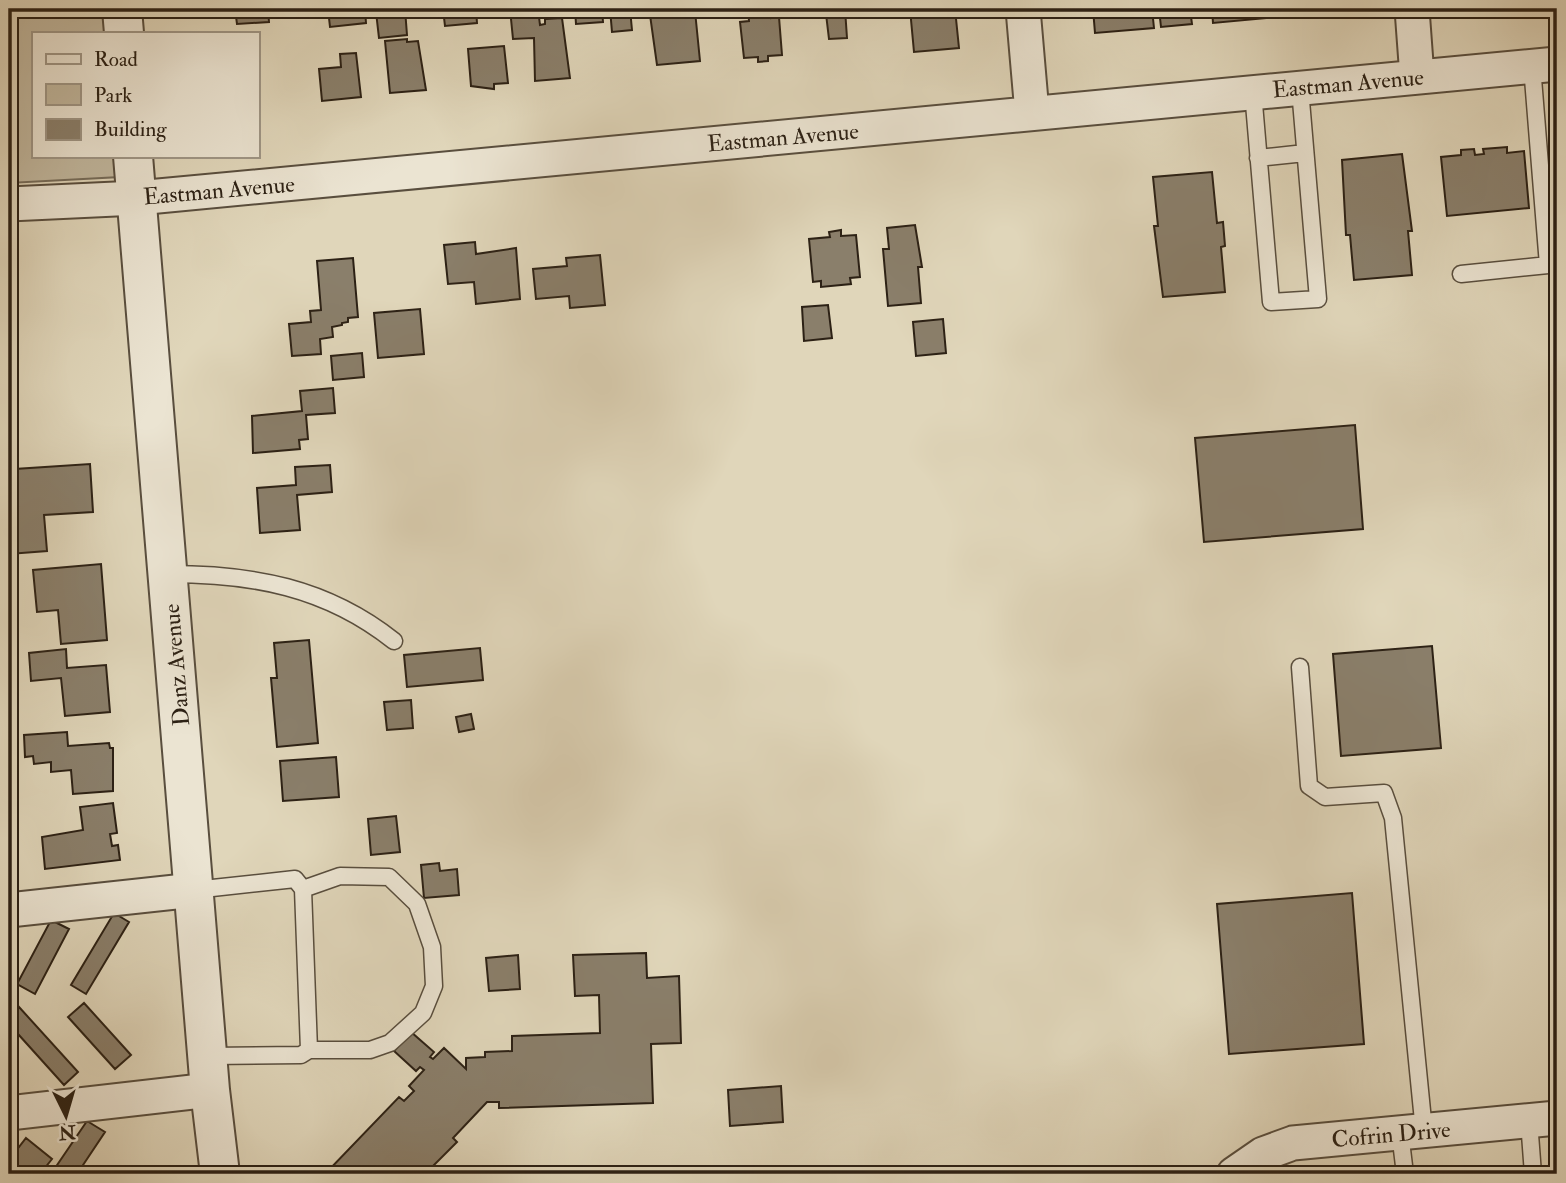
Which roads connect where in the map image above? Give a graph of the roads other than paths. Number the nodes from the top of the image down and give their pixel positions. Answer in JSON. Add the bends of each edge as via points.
{"nodes":[{"id":1,"x":122,"y":9,"type":"edge"},
{"id":2,"x":1023,"y":9,"type":"edge"},
{"id":3,"x":1412,"y":9,"type":"edge"},
{"id":4,"x":124,"y":32,"type":"edge"},
{"id":5,"x":1545,"y":65,"type":"edge"},
{"id":6,"x":1418,"y":77,"type":"junction"},
{"id":7,"x":1300,"y":89,"type":"junction"},
{"id":8,"x":1253,"y":92,"type":"junction"},
{"id":9,"x":1032,"y":113,"type":"junction"},
{"id":10,"x":1305,"y":153,"type":"junction"},
{"id":11,"x":133,"y":158,"type":"edge"},
{"id":12,"x":1258,"y":158,"type":"junction"},
{"id":13,"x":137,"y":198,"type":"junction"},
{"id":14,"x":9,"y":204,"type":"edge"},
{"id":15,"x":1461,"y":274,"type":"dead end"},
{"id":16,"x":168,"y":574,"type":"junction"},
{"id":17,"x":394,"y":641,"type":"dead end"},
{"id":18,"x":1300,"y":667,"type":"dead end"},
{"id":19,"x":303,"y":889,"type":"junction"},
{"id":20,"x":194,"y":890,"type":"junction"},
{"id":21,"x":9,"y":910,"type":"edge"},
{"id":22,"x":309,"y":1050,"type":"junction"},
{"id":23,"x":209,"y":1073,"type":"junction"},
{"id":24,"x":9,"y":1113,"type":"edge"},
{"id":25,"x":1543,"y":1120,"type":"edge"},
{"id":26,"x":1412,"y":1132,"type":"junction"},
{"id":27,"x":220,"y":1174,"type":"edge"},
{"id":28,"x":1234,"y":1174,"type":"edge"},
{"id":29,"x":1405,"y":1174,"type":"edge"},
{"id":30,"x":1533,"y":1174,"type":"edge"}],
"edges":[{"from":1,"to":4,"type":"street"},
{"from":2,"to":9,"type":"street"},
{"from":3,"to":6,"type":"street"},
{"from":5,"to":6,"type":"street","name":"Eastman Avenue"},
{"from":5,"to":15,"type":"lane","via":[[1548,265]]},
{"from":6,"to":7,"type":"street","name":"Eastman Avenue"},
{"from":7,"to":8,"type":"street","name":"Eastman Avenue"},
{"from":7,"to":10,"type":"lane"},
{"from":8,"to":9,"type":"street","name":"Eastman Avenue"},
{"from":8,"to":12,"type":"lane"},
{"from":9,"to":13,"type":"street","name":"Eastman Avenue"},
{"from":10,"to":12,"type":"lane"},
{"from":10,"to":12,"type":"lane","via":[[1318,299],[1271,302]]},
{"from":11,"to":13,"type":"street","name":"Danz Avenue"},
{"from":13,"to":14,"type":"street","name":"Eastman Avenue"},
{"from":13,"to":16,"type":"street","name":"Danz Avenue"},
{"from":16,"to":17,"type":"lane","via":[[262,579],[345,609]]},
{"from":16,"to":20,"type":"street","name":"Danz Avenue"},
{"from":18,"to":26,"type":"lane","via":[[1309,786],[1325,797],[1384,793],[1394,818]]},
{"from":19,"to":20,"type":"lane","via":[[295,879]]},
{"from":19,"to":22,"type":"lane"},
{"from":19,"to":22,"type":"lane","via":[[340,876],[389,877],[417,904],[432,947],[434,986],[423,1013],[390,1043],[370,1050]]},
{"from":20,"to":21,"type":"street"},
{"from":20,"to":23,"type":"street","name":"Danz Avenue"},
{"from":22,"to":23,"type":"lane"},
{"from":23,"to":24,"type":"street"},
{"from":23,"to":27,"type":"street","name":"Danz Avenue"},
{"from":25,"to":26,"type":"street","name":"Cofrin Drive"},
{"from":25,"to":30,"type":"lane"},
{"from":26,"to":28,"type":"street","name":"Cofrin Drive","via":[[1293,1143],[1263,1154]]},
{"from":26,"to":29,"type":"lane"}]}
